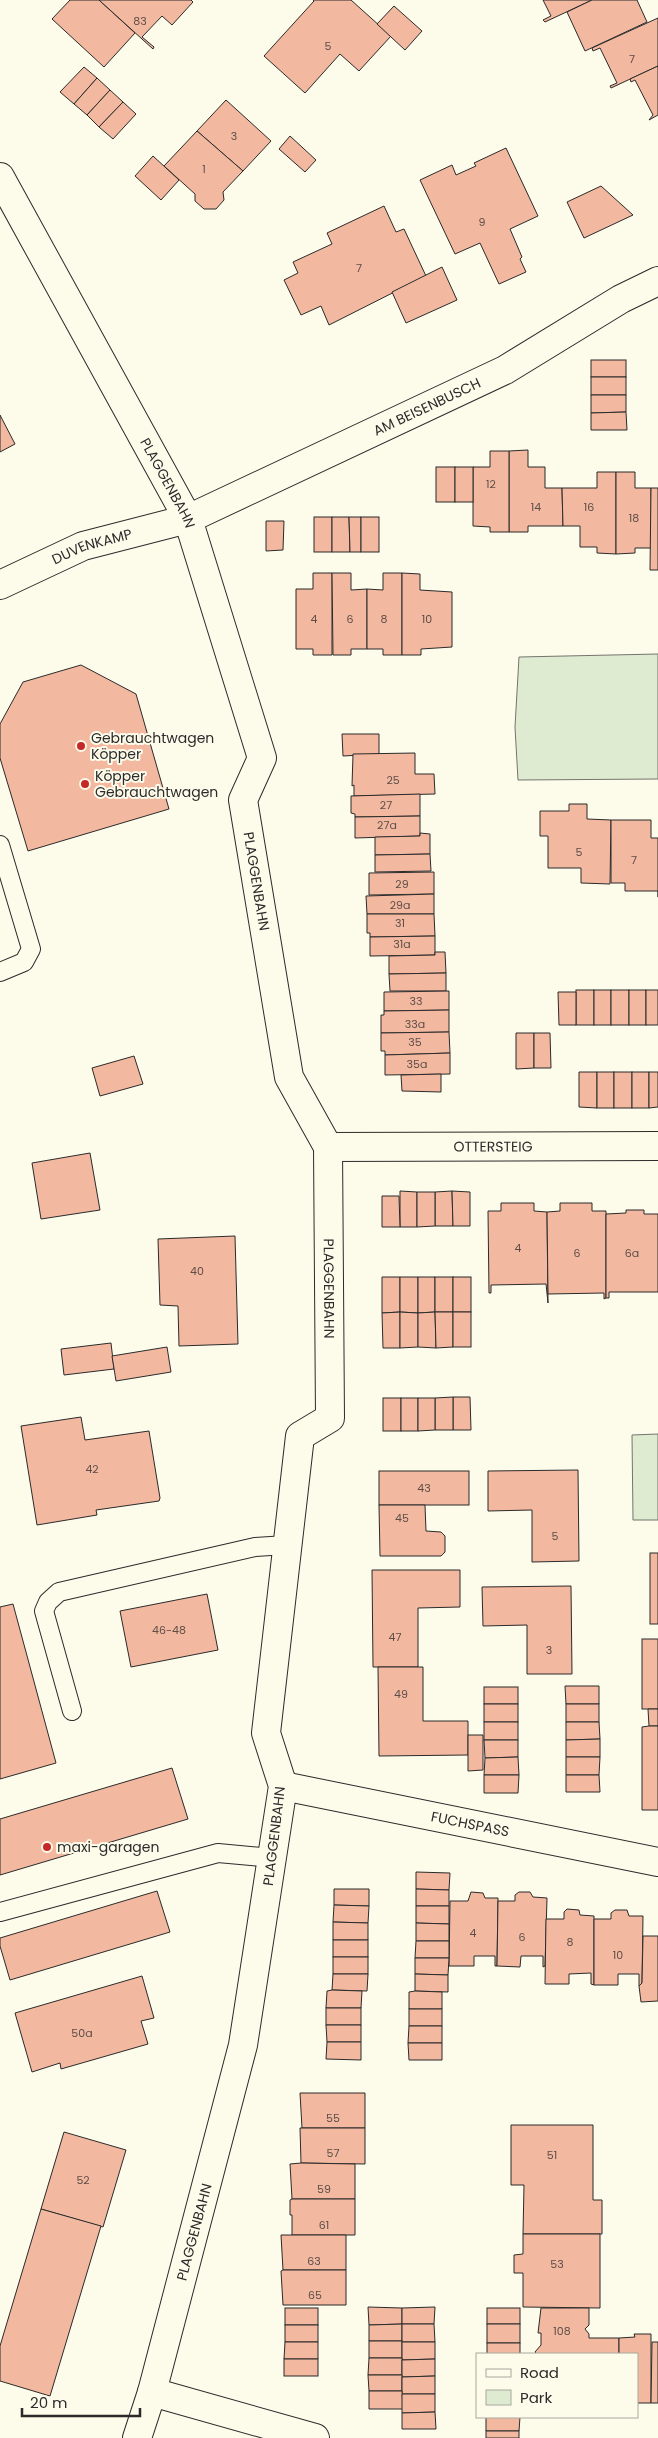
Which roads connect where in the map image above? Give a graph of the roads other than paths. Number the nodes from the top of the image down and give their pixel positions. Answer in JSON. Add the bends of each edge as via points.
{"nodes":[{"id":1,"x":0,"y":177,"type":"edge"},
{"id":2,"x":658,"y":281,"type":"edge"},
{"id":3,"x":188,"y":519,"type":"junction"},
{"id":4,"x":0,"y":585,"type":"edge"},
{"id":5,"x":0,"y":845,"type":"edge"},
{"id":6,"x":0,"y":972,"type":"edge"},
{"id":7,"x":658,"y":1146,"type":"edge"},
{"id":8,"x":328,"y":1147,"type":"junction"},
{"id":9,"x":288,"y":1545,"type":"junction"},
{"id":10,"x":72,"y":1711,"type":"dead end"},
{"id":11,"x":283,"y":1786,"type":"junction"},
{"id":12,"x":272,"y":1858,"type":"junction"},
{"id":13,"x":658,"y":1862,"type":"edge"},
{"id":14,"x":0,"y":1912,"type":"edge"},
{"id":15,"x":152,"y":2392,"type":"junction"},
{"id":16,"x":137,"y":2438,"type":"edge"},
{"id":17,"x":315,"y":2438,"type":"edge"}],
"edges":[{"from":1,"to":3,"type":"street","name":"PLAGGENBAHN"},
{"from":2,"to":3,"type":"street","name":"AM BEISENBUSCH","via":[[621,299],[505,370]]},
{"from":3,"to":4,"type":"street","name":"DUVENKAMP","via":[[83,546]]},
{"from":3,"to":8,"type":"street","name":"PLAGGENBAHN","via":[[262,758],[243,800],[289,1077]]},
{"from":5,"to":6,"type":"lane","via":[[30,949],[24,962]]},
{"from":7,"to":8,"type":"street","name":"OTTERSTEIG"},
{"from":8,"to":9,"type":"street","name":"PLAGGENBAHN","via":[[330,1418],[300,1436]]},
{"from":9,"to":10,"type":"lane","via":[[255,1547],[59,1592],[44,1611]]},
{"from":9,"to":11,"type":"street","name":"PLAGGENBAHN","via":[[266,1733]]},
{"from":11,"to":12,"type":"street","name":"PLAGGENBAHN"},
{"from":11,"to":13,"type":"street","name":"FUCHSPASS"},
{"from":12,"to":14,"type":"lane","via":[[218,1853]]},
{"from":12,"to":15,"type":"street","name":"PLAGGENBAHN","via":[[243,2045]]},
{"from":15,"to":16,"type":"street","name":"PLAGGENBAHN"},
{"from":15,"to":17,"type":"street"}]}
